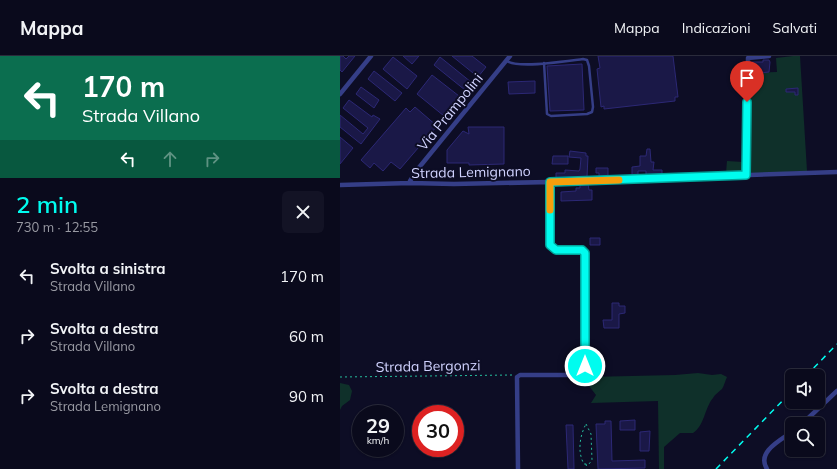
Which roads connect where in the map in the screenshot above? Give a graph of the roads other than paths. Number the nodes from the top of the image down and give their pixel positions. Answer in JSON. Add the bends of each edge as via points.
{"nodes":[{"id":1,"x":371,"y":56,"type":"edge"},
{"id":2,"x":510,"y":56,"type":"edge"},
{"id":3,"x":769,"y":56,"type":"edge"},
{"id":4,"x":507,"y":60,"type":"junction"},
{"id":5,"x":544,"y":63,"type":"junction"},
{"id":6,"x":340,"y":94,"type":"edge"},
{"id":7,"x":837,"y":172,"type":"edge"},
{"id":8,"x":746,"y":175,"type":"junction"},
{"id":9,"x":550,"y":182,"type":"junction"},
{"id":10,"x":410,"y":184,"type":"junction"},
{"id":11,"x":340,"y":185,"type":"edge"},
{"id":12,"x":585,"y":366,"type":"dead end"},
{"id":13,"x":586,"y":375,"type":"dead end"},
{"id":14,"x":837,"y":391,"type":"edge"},
{"id":15,"x":809,"y":417,"type":"edge"},
{"id":16,"x":785,"y":438,"type":"edge"},
{"id":17,"x":518,"y":469,"type":"edge"},
{"id":18,"x":767,"y":469,"type":"edge"}],
"edges":[{"from":1,"to":6,"type":"street"},
{"from":2,"to":4,"type":"street","name":"Via Prampolini"},
{"from":3,"to":8,"type":"street","via":[[748,58]]},
{"from":4,"to":5,"type":"lane","via":[[516,64]]},
{"from":4,"to":10,"type":"street","name":"Via Prampolini","via":[[413,175]]},
{"from":5,"to":5,"type":"lane","via":[[587,60],[592,112],[551,116],[547,114]]},
{"from":7,"to":8,"type":"street","name":"Strada Lemignano"},
{"from":8,"to":9,"type":"street","name":"Strada Lemignano"},
{"from":9,"to":10,"type":"street","name":"Strada Lemignano"},
{"from":9,"to":12,"type":"street","via":[[550,245],[556,250],[582,250],[585,253]]},
{"from":10,"to":11,"type":"street","name":"Strada Lemignano"},
{"from":13,"to":17,"type":"street","via":[[517,376]]},
{"from":14,"to":15,"type":"street"},
{"from":16,"to":18,"type":"street","via":[[767,452],[764,461]]}]}
